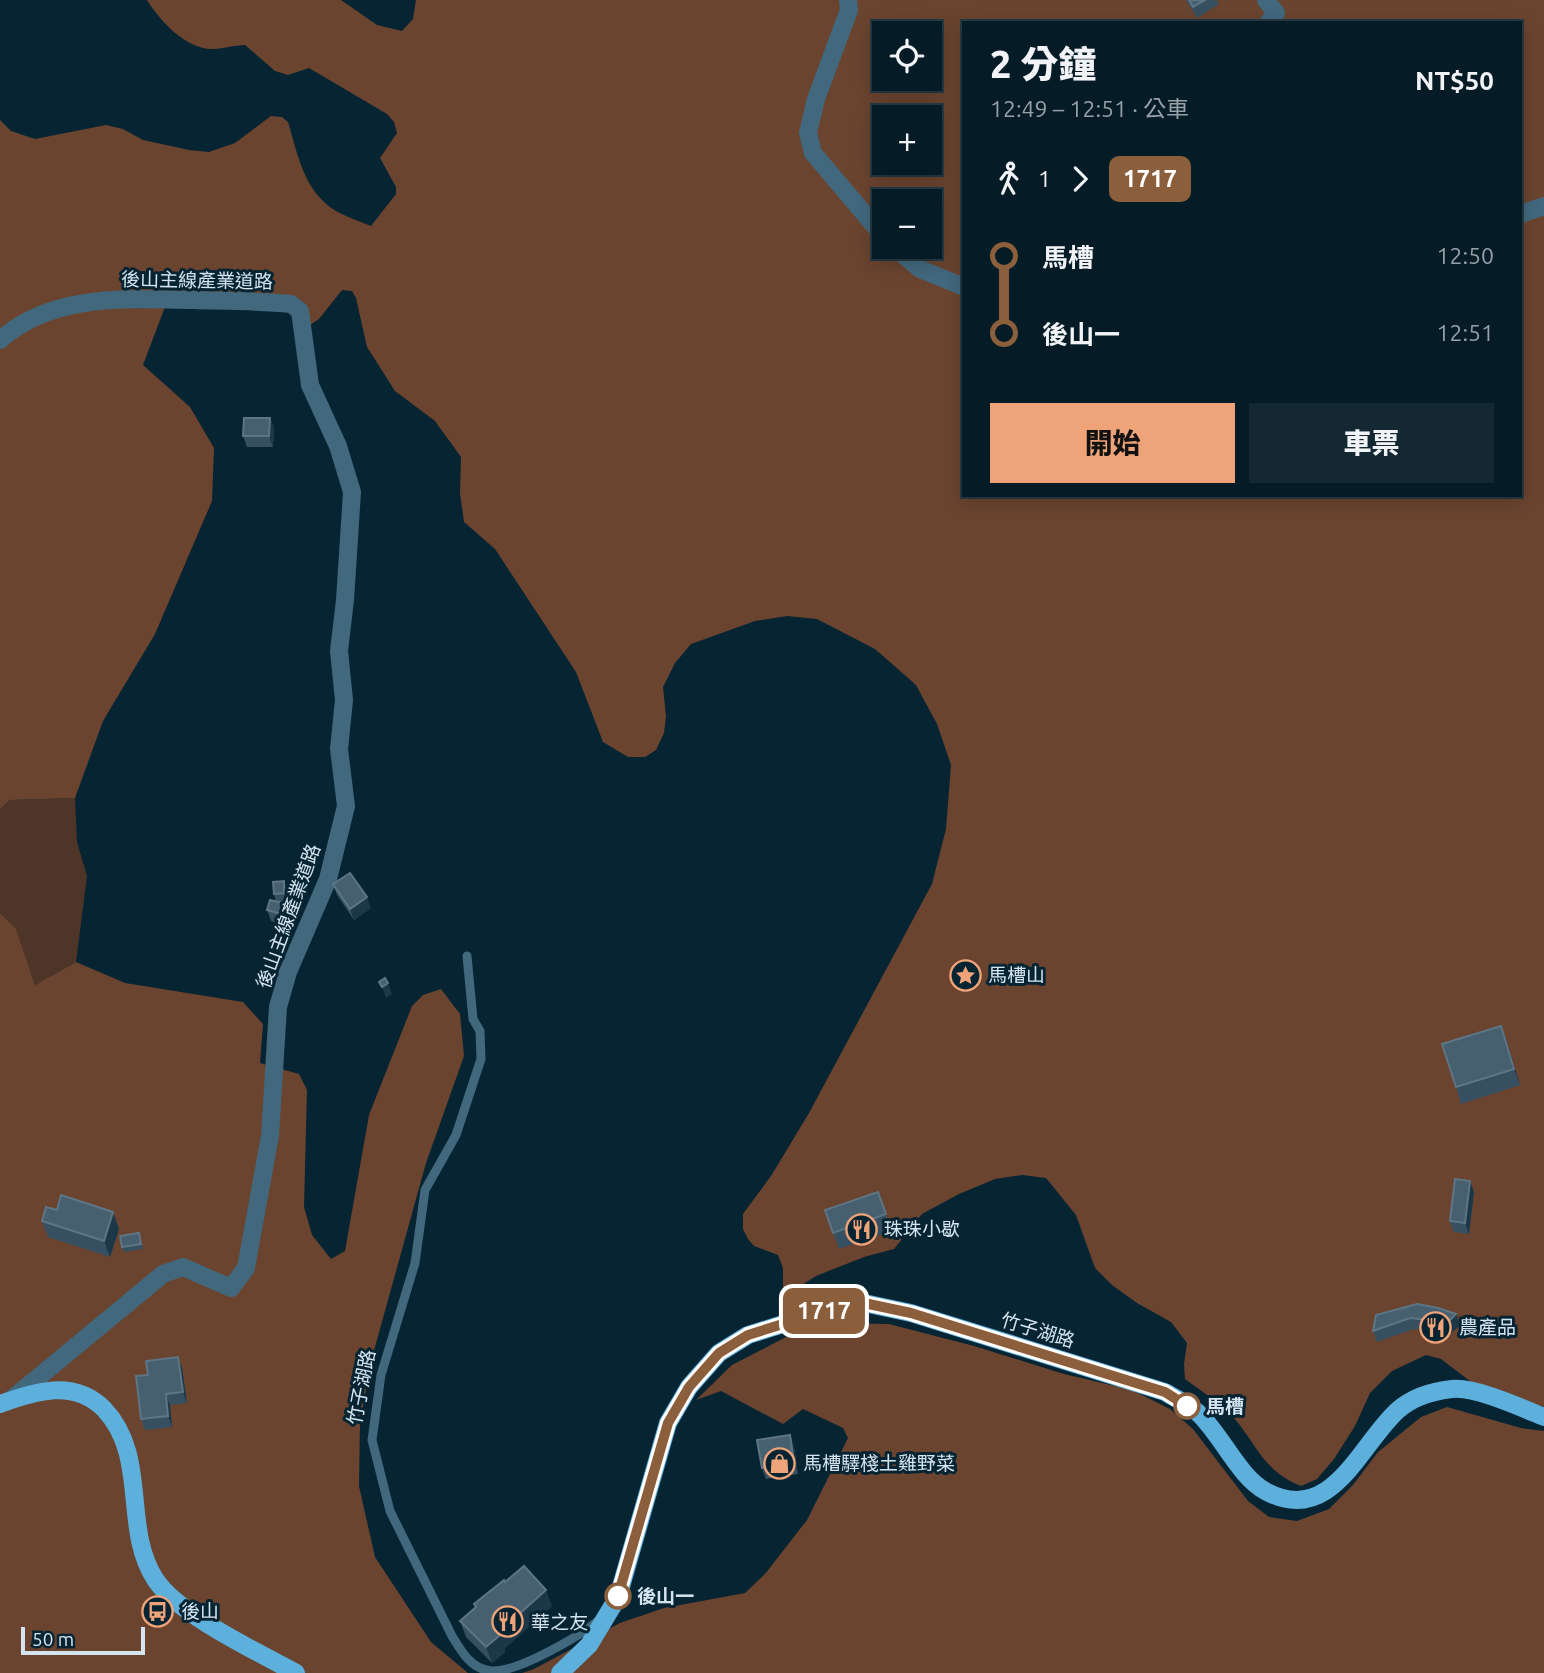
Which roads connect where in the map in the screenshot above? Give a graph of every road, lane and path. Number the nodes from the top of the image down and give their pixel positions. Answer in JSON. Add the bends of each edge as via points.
{"nodes":[{"id":1,"x":848,"y":0,"type":"edge"},
{"id":2,"x":1266,"y":0,"type":"edge"},
{"id":3,"x":1270,"y":21,"type":"edge"},
{"id":4,"x":1544,"y":206,"type":"edge"},
{"id":5,"x":1522,"y":214,"type":"edge"},
{"id":6,"x":872,"y":223,"type":"edge"},
{"id":7,"x":908,"y":259,"type":"edge"},
{"id":8,"x":962,"y":286,"type":"edge"},
{"id":9,"x":0,"y":340,"type":"edge"},
{"id":10,"x":467,"y":956,"type":"dead end"},
{"id":11,"x":6,"y":1401,"type":"edge"},
{"id":12,"x":1544,"y":1417,"type":"edge"},
{"id":13,"x":611,"y":1610,"type":"junction"},
{"id":14,"x":296,"y":1673,"type":"edge"},
{"id":15,"x":560,"y":1673,"type":"edge"}],
"edges":[{"from":1,"to":6,"type":"street","via":[[849,10],[808,133],[813,153]]},
{"from":2,"to":3,"type":"street","via":[[1276,13]]},
{"from":4,"to":5,"type":"street"},
{"from":7,"to":8,"type":"street","via":[[920,269]]},
{"from":9,"to":11,"type":"street","name":"後山主線產業道路","via":[[38,314],[84,302],[291,304],[300,311],[310,385],[338,446],[352,492],[339,651],[344,701],[339,749],[346,806],[328,879],[278,1007],[270,1136],[246,1268],[231,1288],[183,1267],[163,1274]]},
{"from":10,"to":13,"type":"lane","name":"竹子湖路","via":[[481,1059],[456,1135],[425,1189],[415,1264],[381,1374],[372,1440],[390,1511],[464,1656],[476,1666],[491,1671],[507,1668],[549,1652]]},
{"from":11,"to":14,"type":"main road","via":[[56,1389],[94,1399],[117,1423],[128,1450],[142,1549],[155,1579],[211,1626]]},
{"from":12,"to":13,"type":"main road","name":"竹子湖路","via":[[1455,1388],[1421,1395],[1399,1409],[1343,1477],[1322,1494],[1303,1500],[1283,1498],[1265,1492],[1250,1479],[1197,1412],[1165,1392],[911,1313],[864,1303],[831,1309],[748,1335],[719,1353],[689,1387],[668,1423]]},
{"from":13,"to":15,"type":"main road","name":"竹子湖路","via":[[589,1645]]}]}
